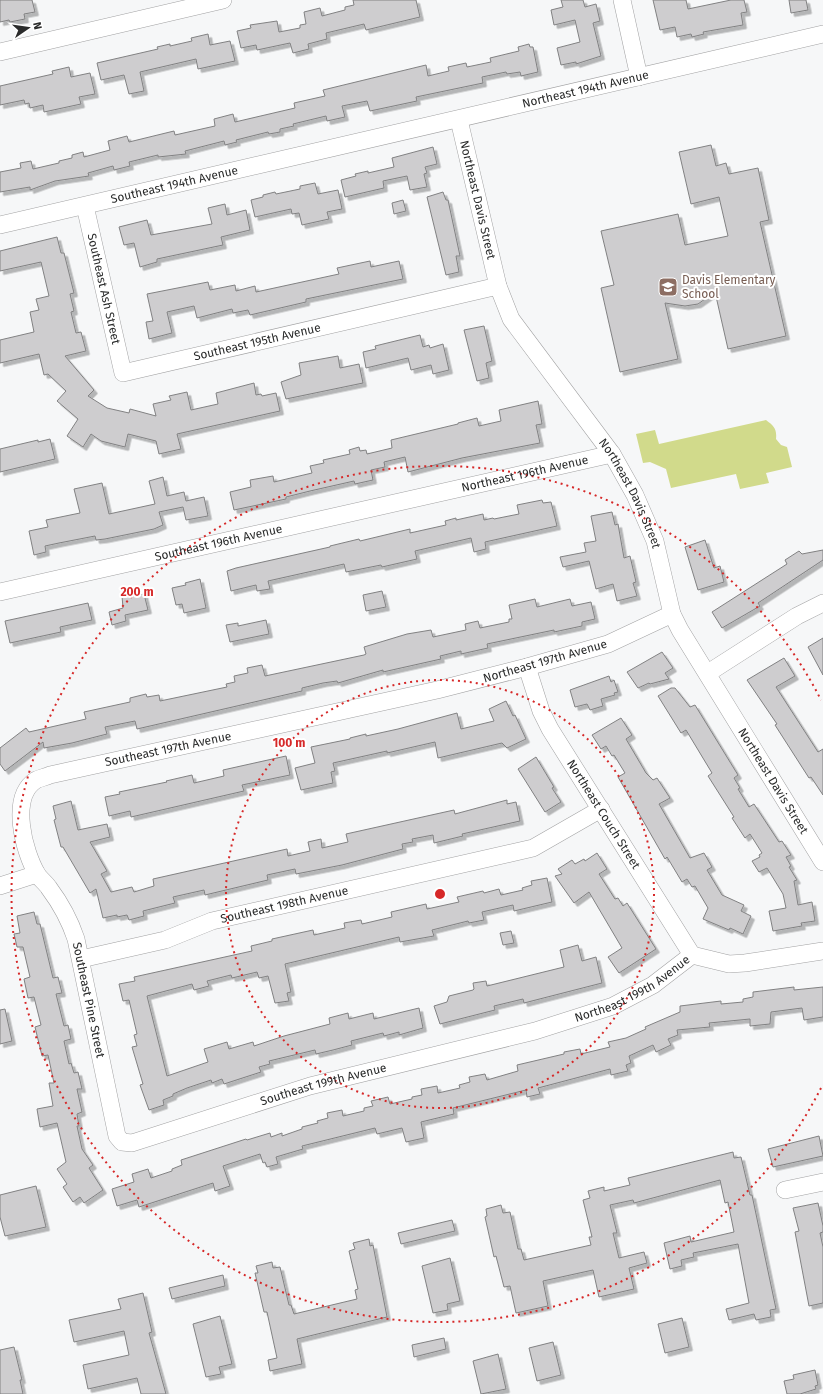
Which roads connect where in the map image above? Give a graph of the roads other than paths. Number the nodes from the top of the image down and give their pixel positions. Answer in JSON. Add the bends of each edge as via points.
{"nodes":[{"id":1,"x":223,"y":0,"type":"edge"},
{"id":2,"x":622,"y":0,"type":"edge"},
{"id":3,"x":823,"y":34,"type":"edge"},
{"id":4,"x":0,"y":52,"type":"edge"},
{"id":5,"x":639,"y":77,"type":"junction"},
{"id":6,"x":459,"y":120,"type":"junction"},
{"id":7,"x":349,"y":146,"type":"joint"},
{"id":8,"x":85,"y":206,"type":"junction"},
{"id":9,"x":0,"y":225,"type":"edge"},
{"id":10,"x":498,"y":286,"type":"junction"},
{"id":11,"x":122,"y":373,"type":"joint"},
{"id":12,"x":612,"y":454,"type":"junction"},
{"id":13,"x":438,"y":493,"type":"joint"},
{"id":14,"x":0,"y":592,"type":"edge"},
{"id":15,"x":823,"y":603,"type":"edge"},
{"id":16,"x":672,"y":614,"type":"junction"},
{"id":17,"x":527,"y":667,"type":"junction"},
{"id":18,"x":708,"y":673,"type":"junction"},
{"id":19,"x":438,"y":690,"type":"joint"},
{"id":20,"x":601,"y":809,"type":"junction"},
{"id":21,"x":823,"y":862,"type":"edge"},
{"id":22,"x":37,"y":874,"type":"junction"},
{"id":23,"x":0,"y":886,"type":"edge"},
{"id":24,"x":823,"y":951,"type":"edge"},
{"id":25,"x":692,"y":955,"type":"junction"},
{"id":26,"x":81,"y":959,"type":"junction"},
{"id":27,"x":535,"y":1031,"type":"joint"},
{"id":28,"x":117,"y":1136,"type":"joint"},
{"id":29,"x":823,"y":1182,"type":"edge"},
{"id":30,"x":785,"y":1190,"type":"dead end"}],
"edges":[{"from":1,"to":4,"type":"street"},
{"from":2,"to":5,"type":"street"},
{"from":3,"to":5,"type":"street","name":"Northeast 194th Avenue"},
{"from":5,"to":6,"type":"street","name":"Northeast 194th Avenue"},
{"from":6,"to":7,"type":"street","name":"Northeast 194th Avenue"},
{"from":6,"to":10,"type":"street","name":"Northeast Davis Street"},
{"from":7,"to":8,"type":"street","name":"Southeast 194th Avenue"},
{"from":8,"to":9,"type":"street","name":"Southeast 194th Avenue"},
{"from":8,"to":11,"type":"street","name":"Southeast Ash Street"},
{"from":10,"to":11,"type":"street","name":"Southeast 195th Avenue"},
{"from":10,"to":12,"type":"street","name":"Northeast Davis Street","via":[[511,319]]},
{"from":12,"to":13,"type":"street","name":"Northeast 196th Avenue"},
{"from":12,"to":16,"type":"street","name":"Northeast Davis Street","via":[[649,525]]},
{"from":13,"to":14,"type":"street","name":"Southeast 196th Avenue"},
{"from":15,"to":18,"type":"street","via":[[797,616]]},
{"from":16,"to":17,"type":"street","name":"Northeast 197th Avenue","via":[[608,644]]},
{"from":16,"to":18,"type":"street","name":"Northeast Davis Street"},
{"from":17,"to":19,"type":"street","name":"Northeast 197th Avenue"},
{"from":17,"to":20,"type":"street","name":"Northeast Couch Street","via":[[541,711],[550,729]]},
{"from":18,"to":21,"type":"street","name":"Northeast Davis Street"},
{"from":19,"to":22,"type":"street","name":"Southeast 197th Avenue","via":[[36,780],[22,799],[20,821]]},
{"from":20,"to":25,"type":"street","name":"Northeast Couch Street"},
{"from":20,"to":26,"type":"street","name":"Southeast 198th Avenue","via":[[533,848],[212,921],[165,940]]},
{"from":22,"to":23,"type":"street"},
{"from":22,"to":26,"type":"street","name":"Southeast Pine Street","via":[[59,902],[71,923]]},
{"from":24,"to":25,"type":"street","name":"Northeast 199th Avenue","via":[[729,964]]},
{"from":25,"to":27,"type":"street","name":"Northeast 199th Avenue","via":[[654,985],[614,1006]]},
{"from":26,"to":28,"type":"street","name":"Southeast Pine Street"},
{"from":27,"to":28,"type":"street","name":"Southeast 199th Avenue","via":[[310,1086],[132,1143],[122,1142]]},
{"from":29,"to":30,"type":"street"}]}
